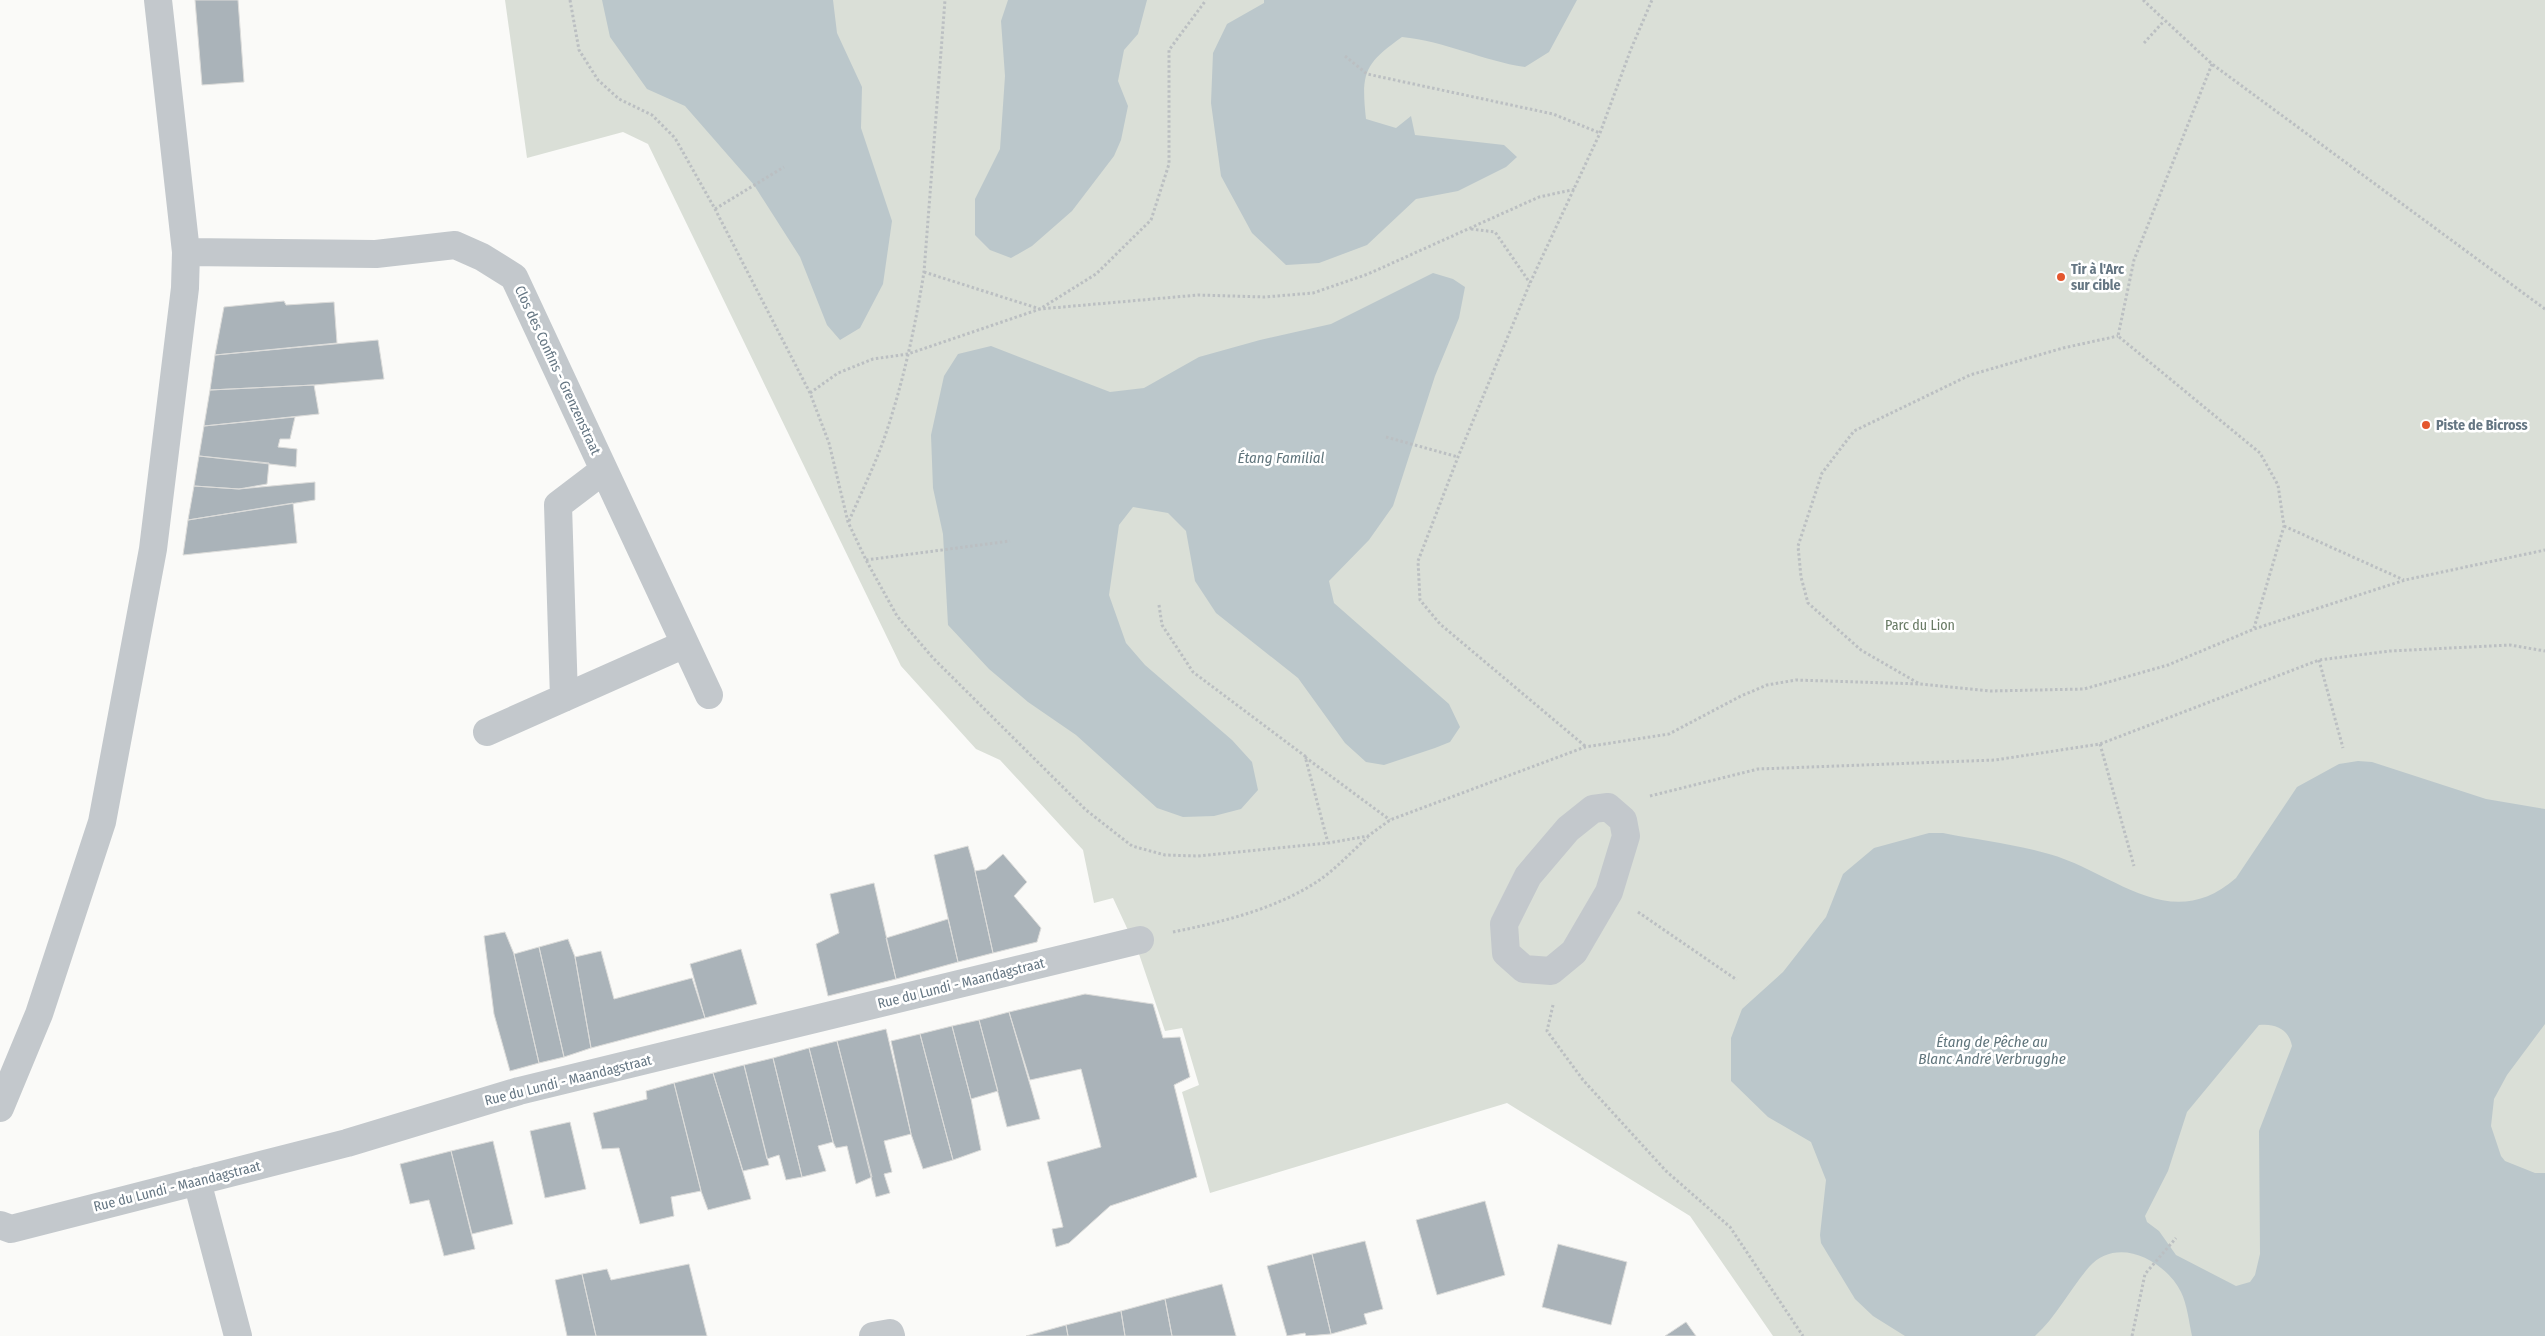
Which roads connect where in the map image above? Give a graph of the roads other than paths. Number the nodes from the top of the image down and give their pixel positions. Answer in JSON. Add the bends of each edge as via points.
{"nodes":[{"id":1,"x":158,"y":0,"type":"edge"},
{"id":2,"x":186,"y":252,"type":"junction"},
{"id":3,"x":604,"y":470,"type":"junction"},
{"id":4,"x":685,"y":644,"type":"junction"},
{"id":5,"x":709,"y":695,"type":"dead end"},
{"id":6,"x":564,"y":698,"type":"junction"},
{"id":7,"x":487,"y":732,"type":"dead end"},
{"id":8,"x":1140,"y":940,"type":"road end"},
{"id":9,"x":1551,"y":971,"type":"joint"},
{"id":10,"x":0,"y":1108,"type":"edge"},
{"id":11,"x":197,"y":1181,"type":"junction"},
{"id":12,"x":0,"y":1225,"type":"edge"},
{"id":13,"x":238,"y":1336,"type":"edge"}],
"edges":[{"from":1,"to":2,"type":"street"},
{"from":2,"to":3,"type":"street","name":"Clos des Confins - Grenzenstraat","via":[[376,254],[456,245],[482,257],[514,277]]},
{"from":2,"to":10,"type":"street","via":[[185,288],[153,548],[102,822],[39,1014]]},
{"from":3,"to":4,"type":"street","name":"Clos des Confins - Grenzenstraat"},
{"from":3,"to":6,"type":"street","name":"Clos des Confins - Grenzenstraat","via":[[558,506]]},
{"from":4,"to":5,"type":"street","name":"Clos des Confins - Grenzenstraat"},
{"from":4,"to":6,"type":"street"},
{"from":6,"to":7,"type":"street"},
{"from":8,"to":11,"type":"street","name":"Rue du Lundi - Maandagstraat","via":[[519,1091],[346,1143]]},
{"from":9,"to":9,"type":"street","via":[[1524,969],[1506,953],[1504,924],[1528,876],[1568,829],[1593,809],[1608,807],[1623,820],[1626,836],[1609,892],[1574,952]]},
{"from":11,"to":12,"type":"street","name":"Rue du Lundi - Maandagstraat","via":[[11,1229]]},
{"from":11,"to":13,"type":"street"}]}
